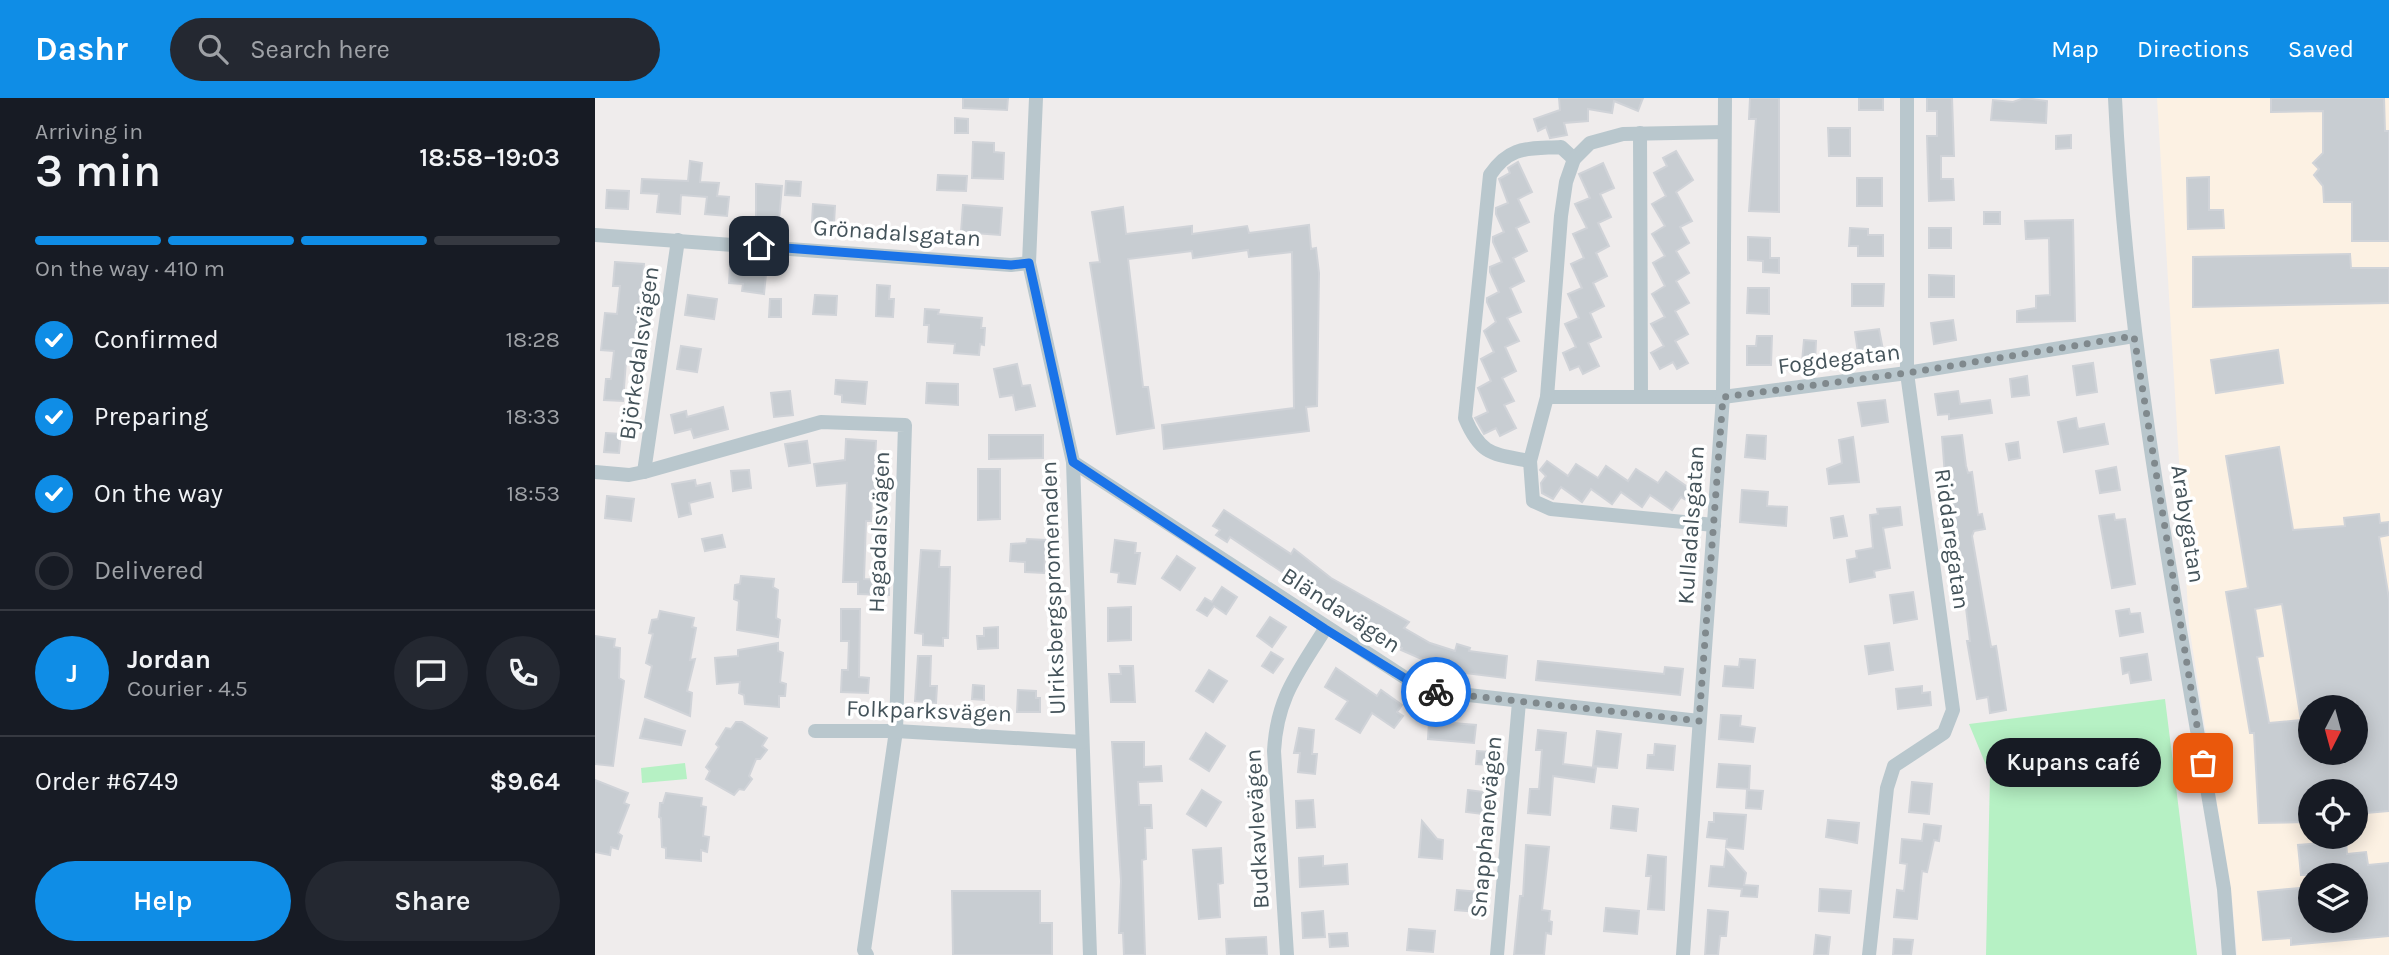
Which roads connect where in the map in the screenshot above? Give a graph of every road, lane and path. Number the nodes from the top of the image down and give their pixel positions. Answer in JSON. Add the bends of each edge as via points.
{"nodes":[{"id":1,"x":1036,"y":98,"type":"edge"},
{"id":2,"x":1725,"y":98,"type":"edge"},
{"id":3,"x":1907,"y":98,"type":"edge"},
{"id":4,"x":2115,"y":98,"type":"edge"},
{"id":5,"x":1724,"y":132,"type":"junction"},
{"id":6,"x":1640,"y":133,"type":"junction"},
{"id":7,"x":1574,"y":159,"type":"junction"},
{"id":8,"x":595,"y":235,"type":"edge"},
{"id":9,"x":678,"y":240,"type":"junction"},
{"id":10,"x":1029,"y":263,"type":"junction"},
{"id":11,"x":2134,"y":336,"type":"junction"},
{"id":12,"x":1907,"y":373,"type":"junction"},
{"id":13,"x":1547,"y":397,"type":"junction"},
{"id":14,"x":1641,"y":397,"type":"junction"},
{"id":15,"x":1723,"y":397,"type":"junction"},
{"id":16,"x":1531,"y":460,"type":"junction"},
{"id":17,"x":1073,"y":462,"type":"junction"},
{"id":18,"x":595,"y":472,"type":"edge"},
{"id":19,"x":644,"y":472,"type":"junction"},
{"id":20,"x":1714,"y":525,"type":"junction"},
{"id":21,"x":1325,"y":629,"type":"junction"},
{"id":22,"x":1519,"y":702,"type":"junction"},
{"id":23,"x":1699,"y":721,"type":"junction"},
{"id":24,"x":815,"y":731,"type":"dead end"},
{"id":25,"x":896,"y":731,"type":"junction"},
{"id":26,"x":1082,"y":742,"type":"junction"},
{"id":27,"x":867,"y":955,"type":"edge"},
{"id":28,"x":1090,"y":955,"type":"edge"},
{"id":29,"x":1286,"y":955,"type":"edge"},
{"id":30,"x":1497,"y":955,"type":"edge"},
{"id":31,"x":1683,"y":955,"type":"edge"},
{"id":32,"x":1870,"y":955,"type":"edge"},
{"id":33,"x":2229,"y":955,"type":"edge"}],
"edges":[{"from":1,"to":10,"type":"street","name":"Ulriksbergspromenaden"},
{"from":2,"to":5,"type":"street","name":"Kulladalsgatan"},
{"from":3,"to":12,"type":"street","name":"Riddaregatan"},
{"from":4,"to":11,"type":"street","name":"Arabygatan","via":[[2119,196]]},
{"from":5,"to":6,"type":"street"},
{"from":5,"to":15,"type":"street","name":"Kulladalsgatan"},
{"from":6,"to":7,"type":"street","via":[[1590,143]]},
{"from":6,"to":14,"type":"street"},
{"from":7,"to":13,"type":"street","via":[[1562,216]]},
{"from":7,"to":16,"type":"street","via":[[1561,147],[1519,149],[1500,161],[1490,176],[1465,418],[1473,438],[1488,454]]},
{"from":8,"to":9,"type":"street","name":"Grönadalsgatan"},
{"from":9,"to":10,"type":"street","name":"Grönadalsgatan"},
{"from":9,"to":19,"type":"street","name":"Björkedalsvägen"},
{"from":10,"to":17,"type":"street","name":"Ulriksbergspromenaden"},
{"from":11,"to":12,"type":"street","name":"Fogdegatan"},
{"from":11,"to":33,"type":"street","name":"Arabygatan","via":[[2224,889]]},
{"from":12,"to":15,"type":"street","name":"Fogdegatan"},
{"from":12,"to":32,"type":"street","name":"Riddaregatan","via":[[1953,710],[1944,733],[1894,766],[1887,788]]},
{"from":13,"to":14,"type":"street","name":"Fogdegatan"},
{"from":13,"to":16,"type":"street"},
{"from":14,"to":15,"type":"street","name":"Fogdegatan"},
{"from":15,"to":20,"type":"street","name":"Kulladalsgatan"},
{"from":16,"to":20,"type":"street","via":[[1533,501],[1551,509]]},
{"from":17,"to":21,"type":"street","name":"Bländavägen"},
{"from":17,"to":26,"type":"street","name":"Ulriksbergspromenaden"},
{"from":18,"to":19,"type":"street","name":"Hagadalsvägen"},
{"from":19,"to":25,"type":"street","name":"Hagadalsvägen","via":[[821,422],[905,425]]},
{"from":20,"to":23,"type":"street","name":"Kulladalsgatan"},
{"from":21,"to":22,"type":"street","name":"Bländavägen","via":[[1424,690]]},
{"from":21,"to":29,"type":"street","name":"Budkavlevägen","via":[[1282,699],[1276,725]]},
{"from":22,"to":23,"type":"street","name":"Bländavägen"},
{"from":22,"to":30,"type":"street","name":"Snapphanevägen"},
{"from":23,"to":31,"type":"street","name":"Kulladalsgatan"},
{"from":24,"to":25,"type":"street","name":"Folkparksvägen"},
{"from":25,"to":26,"type":"street","name":"Folkparksvägen"},
{"from":25,"to":27,"type":"street","name":"Hagadalsvägen","via":[[864,950]]},
{"from":26,"to":28,"type":"street","name":"Ulriksbergspromenaden"}]}
